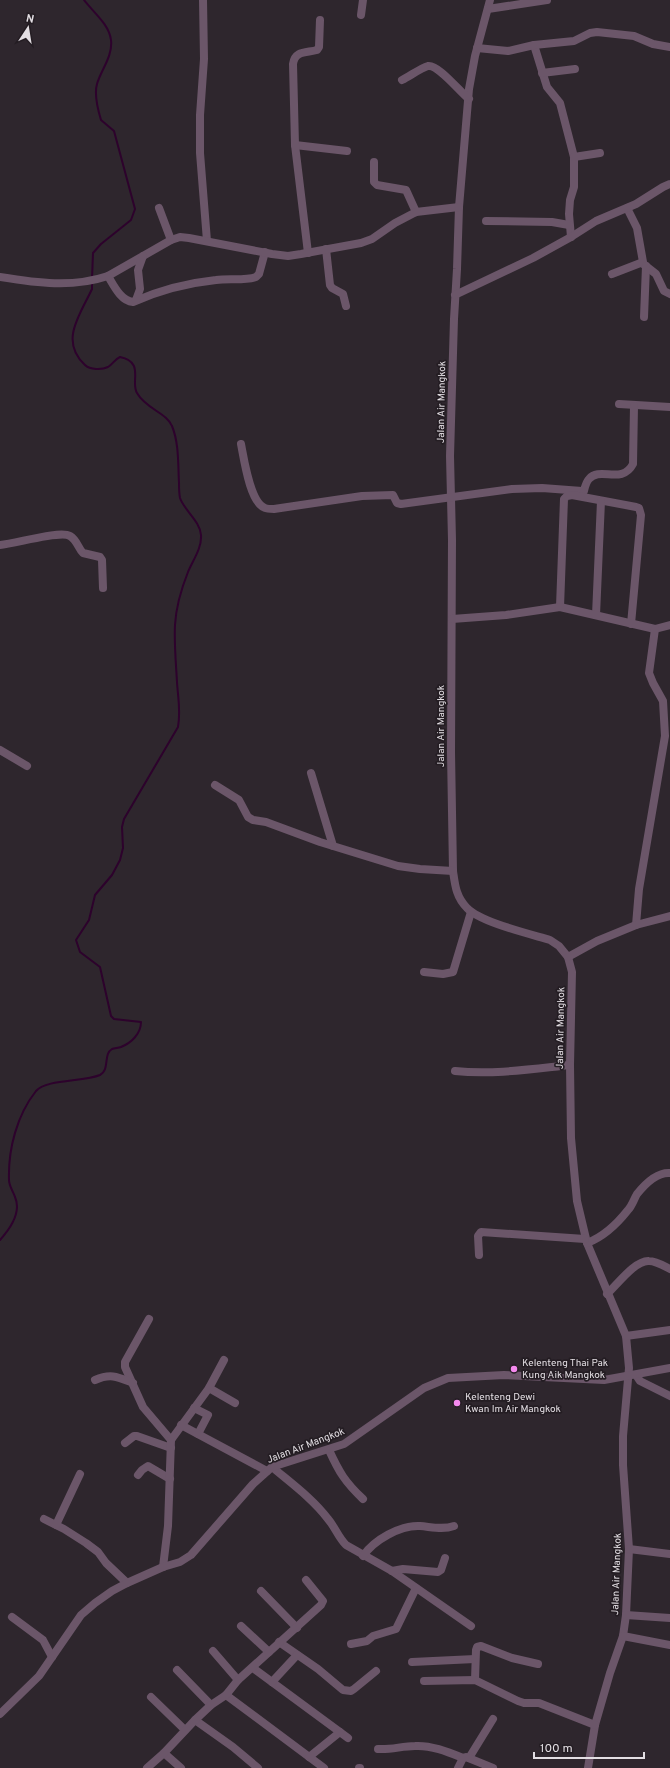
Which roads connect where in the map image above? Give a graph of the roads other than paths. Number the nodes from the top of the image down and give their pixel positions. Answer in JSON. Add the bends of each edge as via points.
{"nodes":[{"id":1,"x":203,"y":0,"type":"edge"},
{"id":2,"x":363,"y":0,"type":"edge"},
{"id":3,"x":490,"y":0,"type":"edge"},
{"id":4,"x":547,"y":0,"type":"edge"},
{"id":5,"x":488,"y":9,"type":"junction"},
{"id":6,"x":361,"y":15,"type":"dead end"},
{"id":7,"x":320,"y":20,"type":"dead end"},
{"id":8,"x":534,"y":45,"type":"junction"},
{"id":9,"x":670,"y":47,"type":"edge"},
{"id":10,"x":477,"y":48,"type":"junction"},
{"id":11,"x":575,"y":68,"type":"dead end"},
{"id":12,"x":542,"y":73,"type":"junction"},
{"id":13,"x":402,"y":80,"type":"dead end"},
{"id":14,"x":469,"y":99,"type":"junction"},
{"id":15,"x":296,"y":144,"type":"junction"},
{"id":16,"x":347,"y":151,"type":"dead end"},
{"id":17,"x":600,"y":153,"type":"dead end"},
{"id":18,"x":574,"y":157,"type":"junction"},
{"id":19,"x":374,"y":162,"type":"dead end"},
{"id":20,"x":670,"y":184,"type":"edge"},
{"id":21,"x":459,"y":207,"type":"junction"},
{"id":22,"x":159,"y":208,"type":"dead end"},
{"id":23,"x":627,"y":208,"type":"junction"},
{"id":24,"x":416,"y":212,"type":"junction"},
{"id":25,"x":486,"y":221,"type":"dead end"},
{"id":26,"x":570,"y":225,"type":"junction"},
{"id":27,"x":571,"y":237,"type":"junction"},
{"id":28,"x":171,"y":240,"type":"junction"},
{"id":29,"x":207,"y":240,"type":"junction"},
{"id":30,"x":326,"y":249,"type":"junction"},
{"id":31,"x":265,"y":252,"type":"junction"},
{"id":32,"x":308,"y":253,"type":"junction"},
{"id":33,"x":143,"y":256,"type":"junction"},
{"id":34,"x":644,"y":264,"type":"junction"},
{"id":35,"x":612,"y":274,"type":"dead end"},
{"id":36,"x":0,"y":277,"type":"edge"},
{"id":37,"x":104,"y":278,"type":"junction"},
{"id":38,"x":670,"y":294,"type":"edge"},
{"id":39,"x":455,"y":295,"type":"junction"},
{"id":40,"x":136,"y":300,"type":"junction"},
{"id":41,"x":346,"y":306,"type":"dead end"},
{"id":42,"x":644,"y":317,"type":"dead end"},
{"id":43,"x":619,"y":404,"type":"dead end"},
{"id":44,"x":634,"y":406,"type":"junction"},
{"id":45,"x":670,"y":407,"type":"edge"},
{"id":46,"x":241,"y":444,"type":"dead end"},
{"id":47,"x":451,"y":498,"type":"junction"},
{"id":48,"x":601,"y":501,"type":"junction"},
{"id":49,"x":0,"y":545,"type":"edge"},
{"id":50,"x":103,"y":588,"type":"dead end"},
{"id":51,"x":560,"y":607,"type":"junction"},
{"id":52,"x":596,"y":615,"type":"junction"},
{"id":53,"x":452,"y":619,"type":"junction"},
{"id":54,"x":631,"y":624,"type":"junction"},
{"id":55,"x":670,"y":625,"type":"edge"},
{"id":56,"x":655,"y":629,"type":"junction"},
{"id":57,"x":668,"y":737,"type":"edge"},
{"id":58,"x":0,"y":750,"type":"edge"},
{"id":59,"x":27,"y":766,"type":"dead end"},
{"id":60,"x":311,"y":773,"type":"dead end"},
{"id":61,"x":215,"y":785,"type":"dead end"},
{"id":62,"x":333,"y":846,"type":"junction"},
{"id":63,"x":453,"y":871,"type":"junction"},
{"id":64,"x":471,"y":912,"type":"junction"},
{"id":65,"x":670,"y":916,"type":"edge"},
{"id":66,"x":636,"y":925,"type":"junction"},
{"id":67,"x":568,"y":957,"type":"junction"},
{"id":68,"x":424,"y":972,"type":"dead end"},
{"id":69,"x":570,"y":1065,"type":"junction"},
{"id":70,"x":455,"y":1071,"type":"dead end"},
{"id":71,"x":670,"y":1173,"type":"edge"},
{"id":72,"x":586,"y":1241,"type":"junction"},
{"id":73,"x":479,"y":1255,"type":"dead end"},
{"id":74,"x":670,"y":1269,"type":"edge"},
{"id":75,"x":607,"y":1294,"type":"junction"},
{"id":76,"x":149,"y":1319,"type":"dead end"},
{"id":77,"x":670,"y":1330,"type":"edge"},
{"id":78,"x":626,"y":1336,"type":"junction"},
{"id":79,"x":224,"y":1360,"type":"dead end"},
{"id":80,"x":670,"y":1368,"type":"edge"},
{"id":81,"x":632,"y":1375,"type":"junction"},
{"id":82,"x":95,"y":1380,"type":"dead end"},
{"id":83,"x":133,"y":1383,"type":"junction"},
{"id":84,"x":209,"y":1388,"type":"junction"},
{"id":85,"x":670,"y":1396,"type":"edge"},
{"id":86,"x":235,"y":1403,"type":"dead end"},
{"id":87,"x":194,"y":1408,"type":"junction"},
{"id":88,"x":181,"y":1425,"type":"junction"},
{"id":89,"x":198,"y":1434,"type":"junction"},
{"id":90,"x":125,"y":1443,"type":"dead end"},
{"id":91,"x":171,"y":1444,"type":"junction"},
{"id":92,"x":329,"y":1450,"type":"junction"},
{"id":93,"x":269,"y":1469,"type":"junction"},
{"id":94,"x":80,"y":1474,"type":"dead end"},
{"id":95,"x":138,"y":1475,"type":"dead end"},
{"id":96,"x":170,"y":1480,"type":"junction"},
{"id":97,"x":363,"y":1499,"type":"dead end"},
{"id":98,"x":44,"y":1519,"type":"dead end"},
{"id":99,"x":56,"y":1525,"type":"junction"},
{"id":100,"x":454,"y":1526,"type":"dead end"},
{"id":101,"x":630,"y":1549,"type":"junction"},
{"id":102,"x":670,"y":1554,"type":"edge"},
{"id":103,"x":363,"y":1556,"type":"junction"},
{"id":104,"x":445,"y":1558,"type":"dead end"},
{"id":105,"x":163,"y":1567,"type":"junction"},
{"id":106,"x":392,"y":1571,"type":"junction"},
{"id":107,"x":306,"y":1580,"type":"dead end"},
{"id":108,"x":127,"y":1583,"type":"junction"},
{"id":109,"x":416,"y":1588,"type":"junction"},
{"id":110,"x":261,"y":1591,"type":"dead end"},
{"id":111,"x":626,"y":1615,"type":"junction"},
{"id":112,"x":12,"y":1617,"type":"dead end"},
{"id":113,"x":670,"y":1618,"type":"edge"},
{"id":114,"x":241,"y":1626,"type":"dead end"},
{"id":115,"x":471,"y":1626,"type":"dead end"},
{"id":116,"x":297,"y":1628,"type":"junction"},
{"id":117,"x":623,"y":1636,"type":"junction"},
{"id":118,"x":279,"y":1642,"type":"junction"},
{"id":119,"x":351,"y":1644,"type":"dead end"},
{"id":120,"x":670,"y":1645,"type":"edge"},
{"id":121,"x":213,"y":1651,"type":"dead end"},
{"id":122,"x":269,"y":1652,"type":"junction"},
{"id":123,"x":297,"y":1655,"type":"junction"},
{"id":124,"x":52,"y":1657,"type":"junction"},
{"id":125,"x":475,"y":1659,"type":"junction"},
{"id":126,"x":412,"y":1662,"type":"dead end"},
{"id":127,"x":538,"y":1664,"type":"dead end"},
{"id":128,"x":253,"y":1668,"type":"junction"},
{"id":129,"x":177,"y":1670,"type":"dead end"},
{"id":130,"x":376,"y":1671,"type":"dead end"},
{"id":131,"x":238,"y":1680,"type":"junction"},
{"id":132,"x":475,"y":1680,"type":"junction"},
{"id":133,"x":424,"y":1681,"type":"dead end"},
{"id":134,"x":272,"y":1682,"type":"junction"},
{"id":135,"x":226,"y":1695,"type":"junction"},
{"id":136,"x":151,"y":1697,"type":"dead end"},
{"id":137,"x":211,"y":1705,"type":"junction"},
{"id":138,"x":0,"y":1714,"type":"edge"},
{"id":139,"x":493,"y":1719,"type":"dead end"},
{"id":140,"x":194,"y":1720,"type":"junction"},
{"id":141,"x":595,"y":1725,"type":"junction"},
{"id":142,"x":184,"y":1730,"type":"junction"},
{"id":143,"x":340,"y":1732,"type":"junction"},
{"id":144,"x":348,"y":1738,"type":"dead end"},
{"id":145,"x":378,"y":1749,"type":"dead end"},
{"id":146,"x":164,"y":1753,"type":"junction"},
{"id":147,"x":309,"y":1757,"type":"junction"},
{"id":148,"x":466,"y":1758,"type":"junction"},
{"id":149,"x":147,"y":1768,"type":"edge"},
{"id":150,"x":181,"y":1768,"type":"edge"},
{"id":151,"x":258,"y":1768,"type":"edge"},
{"id":152,"x":324,"y":1768,"type":"edge"},
{"id":153,"x":458,"y":1768,"type":"edge"},
{"id":154,"x":493,"y":1768,"type":"edge"},
{"id":155,"x":588,"y":1768,"type":"edge"}],
"edges":[{"from":1,"to":29,"type":"street","via":[[204,59],[200,153]]},
{"from":2,"to":6,"type":"street"},
{"from":3,"to":5,"type":"street","name":"Jalan Air Mangkok"},
{"from":4,"to":5,"type":"street"},
{"from":5,"to":10,"type":"street","name":"Jalan Air Mangkok"},
{"from":7,"to":15,"type":"street","via":[[317,50],[302,52],[294,59]]},
{"from":8,"to":9,"type":"street","via":[[574,41],[597,32],[634,36],[653,44]]},
{"from":8,"to":10,"type":"street","via":[[503,51]]},
{"from":8,"to":12,"type":"street"},
{"from":10,"to":14,"type":"street","name":"Jalan Air Mangkok"},
{"from":11,"to":12,"type":"street"},
{"from":12,"to":18,"type":"street","via":[[546,86],[560,103]]},
{"from":13,"to":14,"type":"street","via":[[432,66],[439,69]]},
{"from":14,"to":21,"type":"street","name":"Jalan Air Mangkok"},
{"from":15,"to":16,"type":"street"},
{"from":15,"to":32,"type":"street"},
{"from":17,"to":18,"type":"street"},
{"from":18,"to":26,"type":"street","via":[[574,185],[569,205]]},
{"from":19,"to":24,"type":"street","via":[[374,182],[377,185],[406,190]]},
{"from":20,"to":23,"type":"street"},
{"from":21,"to":24,"type":"street"},
{"from":21,"to":39,"type":"street","name":"Jalan Air Mangkok"},
{"from":22,"to":28,"type":"street"},
{"from":23,"to":27,"type":"street","via":[[596,221]]},
{"from":23,"to":34,"type":"street","via":[[637,228]]},
{"from":24,"to":30,"type":"street","via":[[372,239]]},
{"from":25,"to":26,"type":"street","via":[[552,222]]},
{"from":26,"to":27,"type":"street"},
{"from":27,"to":39,"type":"street"},
{"from":28,"to":29,"type":"street"},
{"from":28,"to":33,"type":"street"},
{"from":29,"to":31,"type":"street"},
{"from":30,"to":32,"type":"street"},
{"from":30,"to":41,"type":"street","via":[[330,285],[343,294]]},
{"from":31,"to":32,"type":"street","via":[[288,256]]},
{"from":31,"to":40,"type":"street","via":[[256,277],[217,279],[188,284]]},
{"from":33,"to":37,"type":"street"},
{"from":33,"to":40,"type":"street","via":[[138,270],[140,289]]},
{"from":34,"to":35,"type":"street"},
{"from":34,"to":38,"type":"street","via":[[656,274],[662,288]]},
{"from":34,"to":42,"type":"street"},
{"from":36,"to":37,"type":"street","via":[[40,284],[88,282]]},
{"from":37,"to":40,"type":"street","via":[[129,302]]},
{"from":39,"to":47,"type":"street","name":"Jalan Air Mangkok"},
{"from":43,"to":44,"type":"street"},
{"from":44,"to":45,"type":"street"},
{"from":44,"to":47,"type":"street","via":[[633,464],[626,473],[594,475],[584,491],[512,489]]},
{"from":46,"to":47,"type":"street","via":[[252,491],[257,502],[264,508],[274,509],[388,494],[393,495],[397,503],[401,504]]},
{"from":47,"to":53,"type":"street","name":"Jalan Air Mangkok"},
{"from":48,"to":51,"type":"street","via":[[572,495],[564,499]]},
{"from":48,"to":52,"type":"street"},
{"from":48,"to":54,"type":"street","via":[[636,507],[640,511]]},
{"from":49,"to":50,"type":"street","via":[[54,535],[70,535],[83,553],[100,557],[102,560]]},
{"from":51,"to":52,"type":"street"},
{"from":51,"to":53,"type":"street"},
{"from":52,"to":54,"type":"street"},
{"from":53,"to":63,"type":"street","name":"Jalan Air Mangkok"},
{"from":54,"to":56,"type":"street"},
{"from":55,"to":56,"type":"street"},
{"from":56,"to":57,"type":"street","via":[[650,673],[663,701]]},
{"from":57,"to":66,"type":"street","via":[[639,889]]},
{"from":58,"to":59,"type":"street"},
{"from":60,"to":62,"type":"street"},
{"from":61,"to":62,"type":"street","via":[[239,800],[250,819],[266,822]]},
{"from":62,"to":63,"type":"street","via":[[398,866]]},
{"from":63,"to":64,"type":"street","name":"Jalan Air Mangkok","via":[[455,889],[460,900]]},
{"from":64,"to":67,"type":"street","name":"Jalan Air Mangkok","via":[[550,940]]},
{"from":64,"to":68,"type":"street","via":[[453,972]]},
{"from":65,"to":66,"type":"street"},
{"from":66,"to":67,"type":"street","via":[[597,941]]},
{"from":67,"to":69,"type":"street","name":"Jalan Air Mangkok","via":[[572,972]]},
{"from":69,"to":70,"type":"street","via":[[510,1072]]},
{"from":69,"to":72,"type":"street","name":"Jalan Air Mangkok","via":[[571,1138],[576,1193]]},
{"from":71,"to":72,"type":"street","via":[[658,1175],[650,1181],[637,1194],[629,1209],[603,1236]]},
{"from":72,"to":73,"type":"street","via":[[482,1232],[478,1236]]},
{"from":72,"to":75,"type":"street","name":"Jalan Air Mangkok"},
{"from":74,"to":75,"type":"street","via":[[651,1261],[642,1262]]},
{"from":75,"to":78,"type":"street","name":"Jalan Air Mangkok"},
{"from":76,"to":83,"type":"street","via":[[126,1362],[127,1372]]},
{"from":77,"to":78,"type":"street"},
{"from":78,"to":81,"type":"street","name":"Jalan Air Mangkok"},
{"from":79,"to":84,"type":"street"},
{"from":80,"to":81,"type":"street","name":"Jalan Air Mangkok"},
{"from":81,"to":85,"type":"street"},
{"from":81,"to":92,"type":"street","name":"Jalan Air Mangkok","via":[[604,1380],[504,1374],[448,1378],[424,1388],[355,1437]]},
{"from":81,"to":101,"type":"street","name":"Jalan Air Mangkok","via":[[623,1436]]},
{"from":82,"to":83,"type":"street","via":[[110,1376]]},
{"from":83,"to":91,"type":"street","via":[[143,1407]]},
{"from":84,"to":86,"type":"street"},
{"from":84,"to":87,"type":"street"},
{"from":87,"to":88,"type":"street"},
{"from":87,"to":89,"type":"street","via":[[208,1415]]},
{"from":88,"to":89,"type":"street"},
{"from":88,"to":91,"type":"street"},
{"from":89,"to":93,"type":"street"},
{"from":90,"to":91,"type":"street","via":[[138,1436]]},
{"from":91,"to":96,"type":"street"},
{"from":92,"to":93,"type":"street","name":"Jalan Air Mangkok"},
{"from":92,"to":97,"type":"street","via":[[338,1472]]},
{"from":93,"to":103,"type":"street","via":[[318,1508],[341,1540]]},
{"from":93,"to":105,"type":"street","name":"Jalan Air Mangkok","via":[[191,1555],[180,1562]]},
{"from":94,"to":99,"type":"street"},
{"from":95,"to":96,"type":"street","via":[[148,1466]]},
{"from":96,"to":105,"type":"street"},
{"from":98,"to":99,"type":"street"},
{"from":99,"to":108,"type":"street","via":[[98,1552]]},
{"from":100,"to":103,"type":"street","via":[[413,1526],[403,1529],[368,1548]]},
{"from":101,"to":102,"type":"street"},
{"from":101,"to":111,"type":"street","name":"Jalan Air Mangkok"},
{"from":103,"to":106,"type":"street"},
{"from":104,"to":106,"type":"street","via":[[438,1572],[403,1568]]},
{"from":105,"to":108,"type":"street","name":"Jalan Air Mangkok"},
{"from":106,"to":109,"type":"street"},
{"from":107,"to":116,"type":"street","via":[[323,1601]]},
{"from":108,"to":124,"type":"street","name":"Jalan Air Mangkok","via":[[106,1595],[81,1615]]},
{"from":109,"to":115,"type":"street"},
{"from":109,"to":119,"type":"street","via":[[396,1630]]},
{"from":110,"to":116,"type":"street"},
{"from":111,"to":113,"type":"street"},
{"from":111,"to":117,"type":"street","name":"Jalan Air Mangkok"},
{"from":112,"to":124,"type":"street","via":[[43,1640]]},
{"from":114,"to":122,"type":"street"},
{"from":116,"to":118,"type":"street"},
{"from":117,"to":120,"type":"street"},
{"from":117,"to":141,"type":"street","name":"Jalan Air Mangkok"},
{"from":118,"to":122,"type":"street"},
{"from":118,"to":123,"type":"street"},
{"from":121,"to":131,"type":"street"},
{"from":122,"to":128,"type":"street"},
{"from":123,"to":130,"type":"street","via":[[318,1668],[342,1690],[354,1689]]},
{"from":123,"to":134,"type":"street"},
{"from":124,"to":138,"type":"street","name":"Jalan Air Mangkok","via":[[39,1676]]},
{"from":125,"to":126,"type":"street"},
{"from":125,"to":127,"type":"street","via":[[477,1647],[481,1646],[512,1658]]},
{"from":125,"to":132,"type":"street"},
{"from":128,"to":131,"type":"street"},
{"from":128,"to":134,"type":"street"},
{"from":129,"to":137,"type":"street"},
{"from":131,"to":135,"type":"street"},
{"from":132,"to":133,"type":"street"},
{"from":132,"to":141,"type":"street","via":[[518,1701],[539,1703]]},
{"from":134,"to":143,"type":"street"},
{"from":135,"to":137,"type":"street"},
{"from":135,"to":147,"type":"street"},
{"from":136,"to":142,"type":"street"},
{"from":137,"to":140,"type":"street"},
{"from":139,"to":148,"type":"street"},
{"from":140,"to":142,"type":"street"},
{"from":140,"to":151,"type":"street"},
{"from":141,"to":155,"type":"street","name":"Jalan Air Mangkok"},
{"from":142,"to":146,"type":"street"},
{"from":143,"to":144,"type":"street"},
{"from":143,"to":147,"type":"street"},
{"from":145,"to":148,"type":"street","via":[[416,1746]]},
{"from":146,"to":149,"type":"street"},
{"from":146,"to":150,"type":"street"},
{"from":147,"to":152,"type":"street"},
{"from":148,"to":153,"type":"street"},
{"from":148,"to":154,"type":"street"}]}
